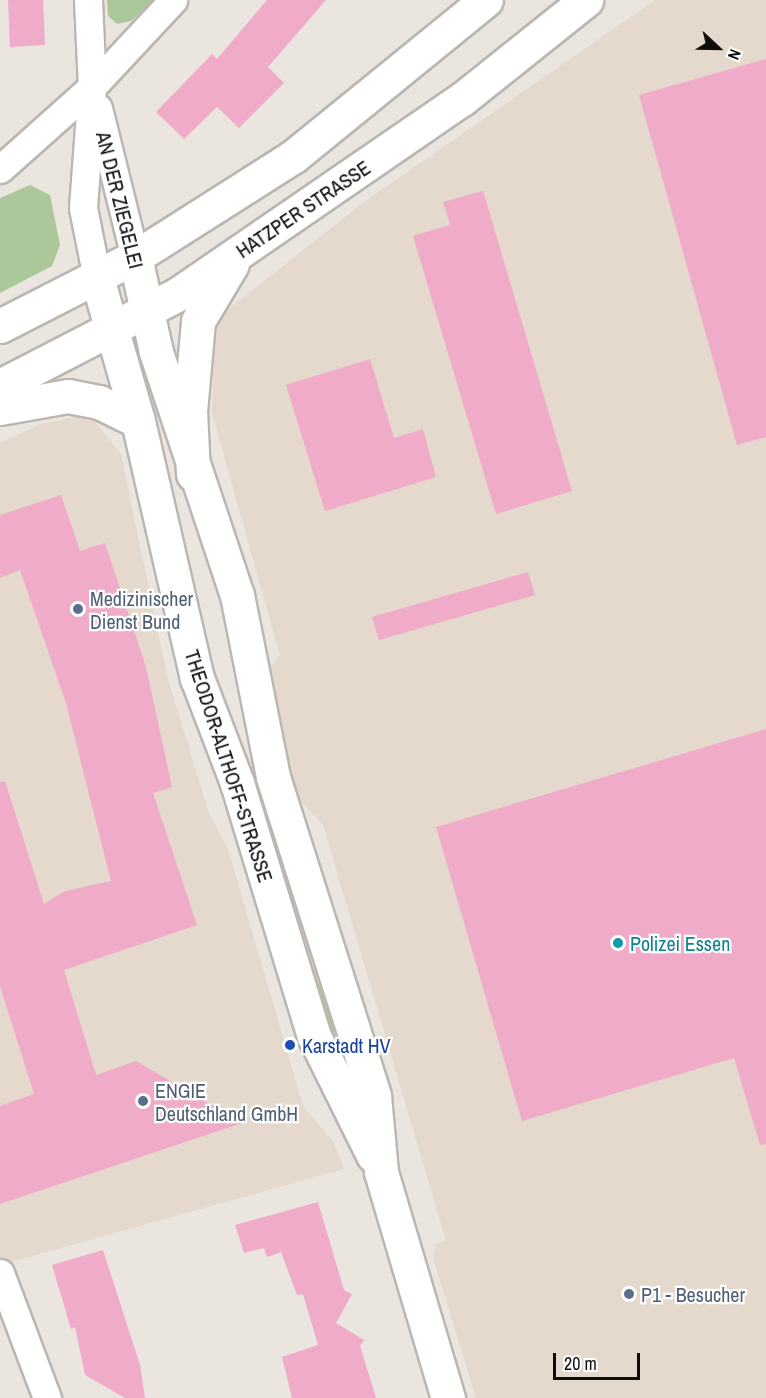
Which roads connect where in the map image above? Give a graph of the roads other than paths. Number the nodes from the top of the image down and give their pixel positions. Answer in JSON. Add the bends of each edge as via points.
{"nodes":[{"id":1,"x":88,"y":0,"type":"edge"},
{"id":2,"x":173,"y":0,"type":"edge"},
{"id":3,"x":486,"y":0,"type":"edge"},
{"id":4,"x":586,"y":0,"type":"edge"},
{"id":5,"x":92,"y":87,"type":"junction"},
{"id":6,"x":0,"y":169,"type":"edge"},
{"id":7,"x":243,"y":248,"type":"junction"},
{"id":8,"x":135,"y":257,"type":"junction"},
{"id":9,"x":97,"y":278,"type":"junction"},
{"id":10,"x":145,"y":313,"type":"junction"},
{"id":11,"x":0,"y":326,"type":"edge"},
{"id":12,"x":112,"y":331,"type":"junction"},
{"id":13,"x":0,"y":386,"type":"edge"},
{"id":14,"x":0,"y":408,"type":"edge"},
{"id":15,"x":138,"y":421,"type":"junction"},
{"id":16,"x":193,"y":474,"type":"junction"},
{"id":17,"x":381,"y":1172,"type":"junction"},
{"id":18,"x":0,"y":1272,"type":"edge"},
{"id":19,"x":47,"y":1398,"type":"edge"},
{"id":20,"x":448,"y":1398,"type":"edge"}],
"edges":[{"from":1,"to":5,"type":"street","name":"AN DER ZIEGELEI"},
{"from":2,"to":5,"type":"street"},
{"from":3,"to":8,"type":"street","via":[[294,156]]},
{"from":4,"to":7,"type":"street","name":"HATZPER STRASSE","via":[[462,99]]},
{"from":5,"to":6,"type":"street"},
{"from":5,"to":8,"type":"street","name":"AN DER ZIEGELEI"},
{"from":5,"to":9,"type":"street","name":"AN DER ZIEGELEI","via":[[83,208]]},
{"from":7,"to":10,"type":"street","name":"HATZPER STRASSE"},
{"from":7,"to":16,"type":"street","via":[[198,321],[190,411]]},
{"from":8,"to":9,"type":"street"},
{"from":8,"to":10,"type":"street","name":"AN DER ZIEGELEI"},
{"from":9,"to":11,"type":"street"},
{"from":9,"to":12,"type":"street","name":"THEODOR-ALTHOFF-STRASSE"},
{"from":10,"to":12,"type":"street","name":"HATZPER STRASSE"},
{"from":10,"to":16,"type":"street","name":"THEODOR-ALTHOFF-STRASSE"},
{"from":12,"to":13,"type":"street","name":"HATZPER STRASSE"},
{"from":12,"to":15,"type":"street","name":"THEODOR-ALTHOFF-STRASSE"},
{"from":14,"to":15,"type":"street","via":[[68,396],[99,402]]},
{"from":15,"to":17,"type":"street","name":"THEODOR-ALTHOFF-STRASSE","via":[[197,678],[237,783],[315,1036]]},
{"from":16,"to":17,"type":"street","name":"THEODOR-ALTHOFF-STRASSE","via":[[237,596],[273,777],[374,1096]]},
{"from":17,"to":20,"type":"street","name":"THEODOR-ALTHOFF-STRASSE"},
{"from":18,"to":19,"type":"street"}]}
